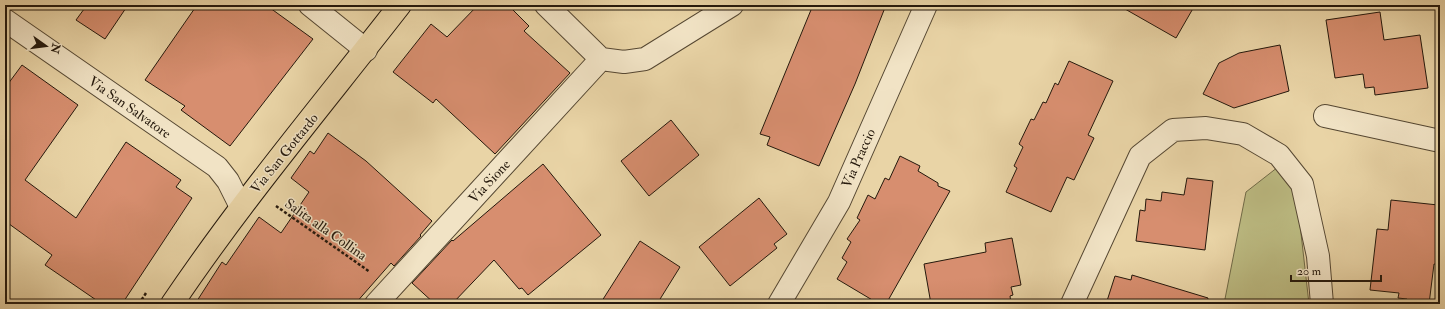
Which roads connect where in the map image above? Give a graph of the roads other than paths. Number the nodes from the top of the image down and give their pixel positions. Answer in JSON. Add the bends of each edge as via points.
{"nodes":[{"id":1,"x":310,"y":5,"type":"edge"},
{"id":2,"x":400,"y":5,"type":"edge"},
{"id":3,"x":546,"y":5,"type":"edge"},
{"id":4,"x":732,"y":5,"type":"edge"},
{"id":5,"x":926,"y":5,"type":"edge"},
{"id":6,"x":5,"y":20,"type":"edge"},
{"id":7,"x":366,"y":50,"type":"junction"},
{"id":8,"x":601,"y":59,"type":"junction"},
{"id":9,"x":1325,"y":116,"type":"dead end"},
{"id":10,"x":1440,"y":141,"type":"edge"},
{"id":11,"x":241,"y":207,"type":"junction"},
{"id":12,"x":172,"y":304,"type":"edge"},
{"id":13,"x":376,"y":304,"type":"edge"},
{"id":14,"x":778,"y":304,"type":"edge"},
{"id":15,"x":1072,"y":304,"type":"edge"},
{"id":16,"x":1322,"y":304,"type":"edge"}],
"edges":[{"from":1,"to":7,"type":"street"},
{"from":2,"to":7,"type":"main road","name":"Via San Gottardo"},
{"from":3,"to":8,"type":"street"},
{"from":4,"to":8,"type":"street","via":[[645,59],[624,62]]},
{"from":5,"to":14,"type":"street","name":"Via Praccio","via":[[839,202]]},
{"from":6,"to":11,"type":"street","name":"Via San Salvatore","via":[[217,167],[228,181]]},
{"from":7,"to":11,"type":"main road","name":"Via San Gottardo"},
{"from":8,"to":13,"type":"street","name":"Via Sione"},
{"from":9,"to":10,"type":"street"},
{"from":11,"to":12,"type":"main road","name":"Via San Gottardo"},
{"from":15,"to":16,"type":"street","via":[[1140,156],[1173,130],[1206,128],[1243,134],[1279,155],[1302,184],[1318,256]]}]}
